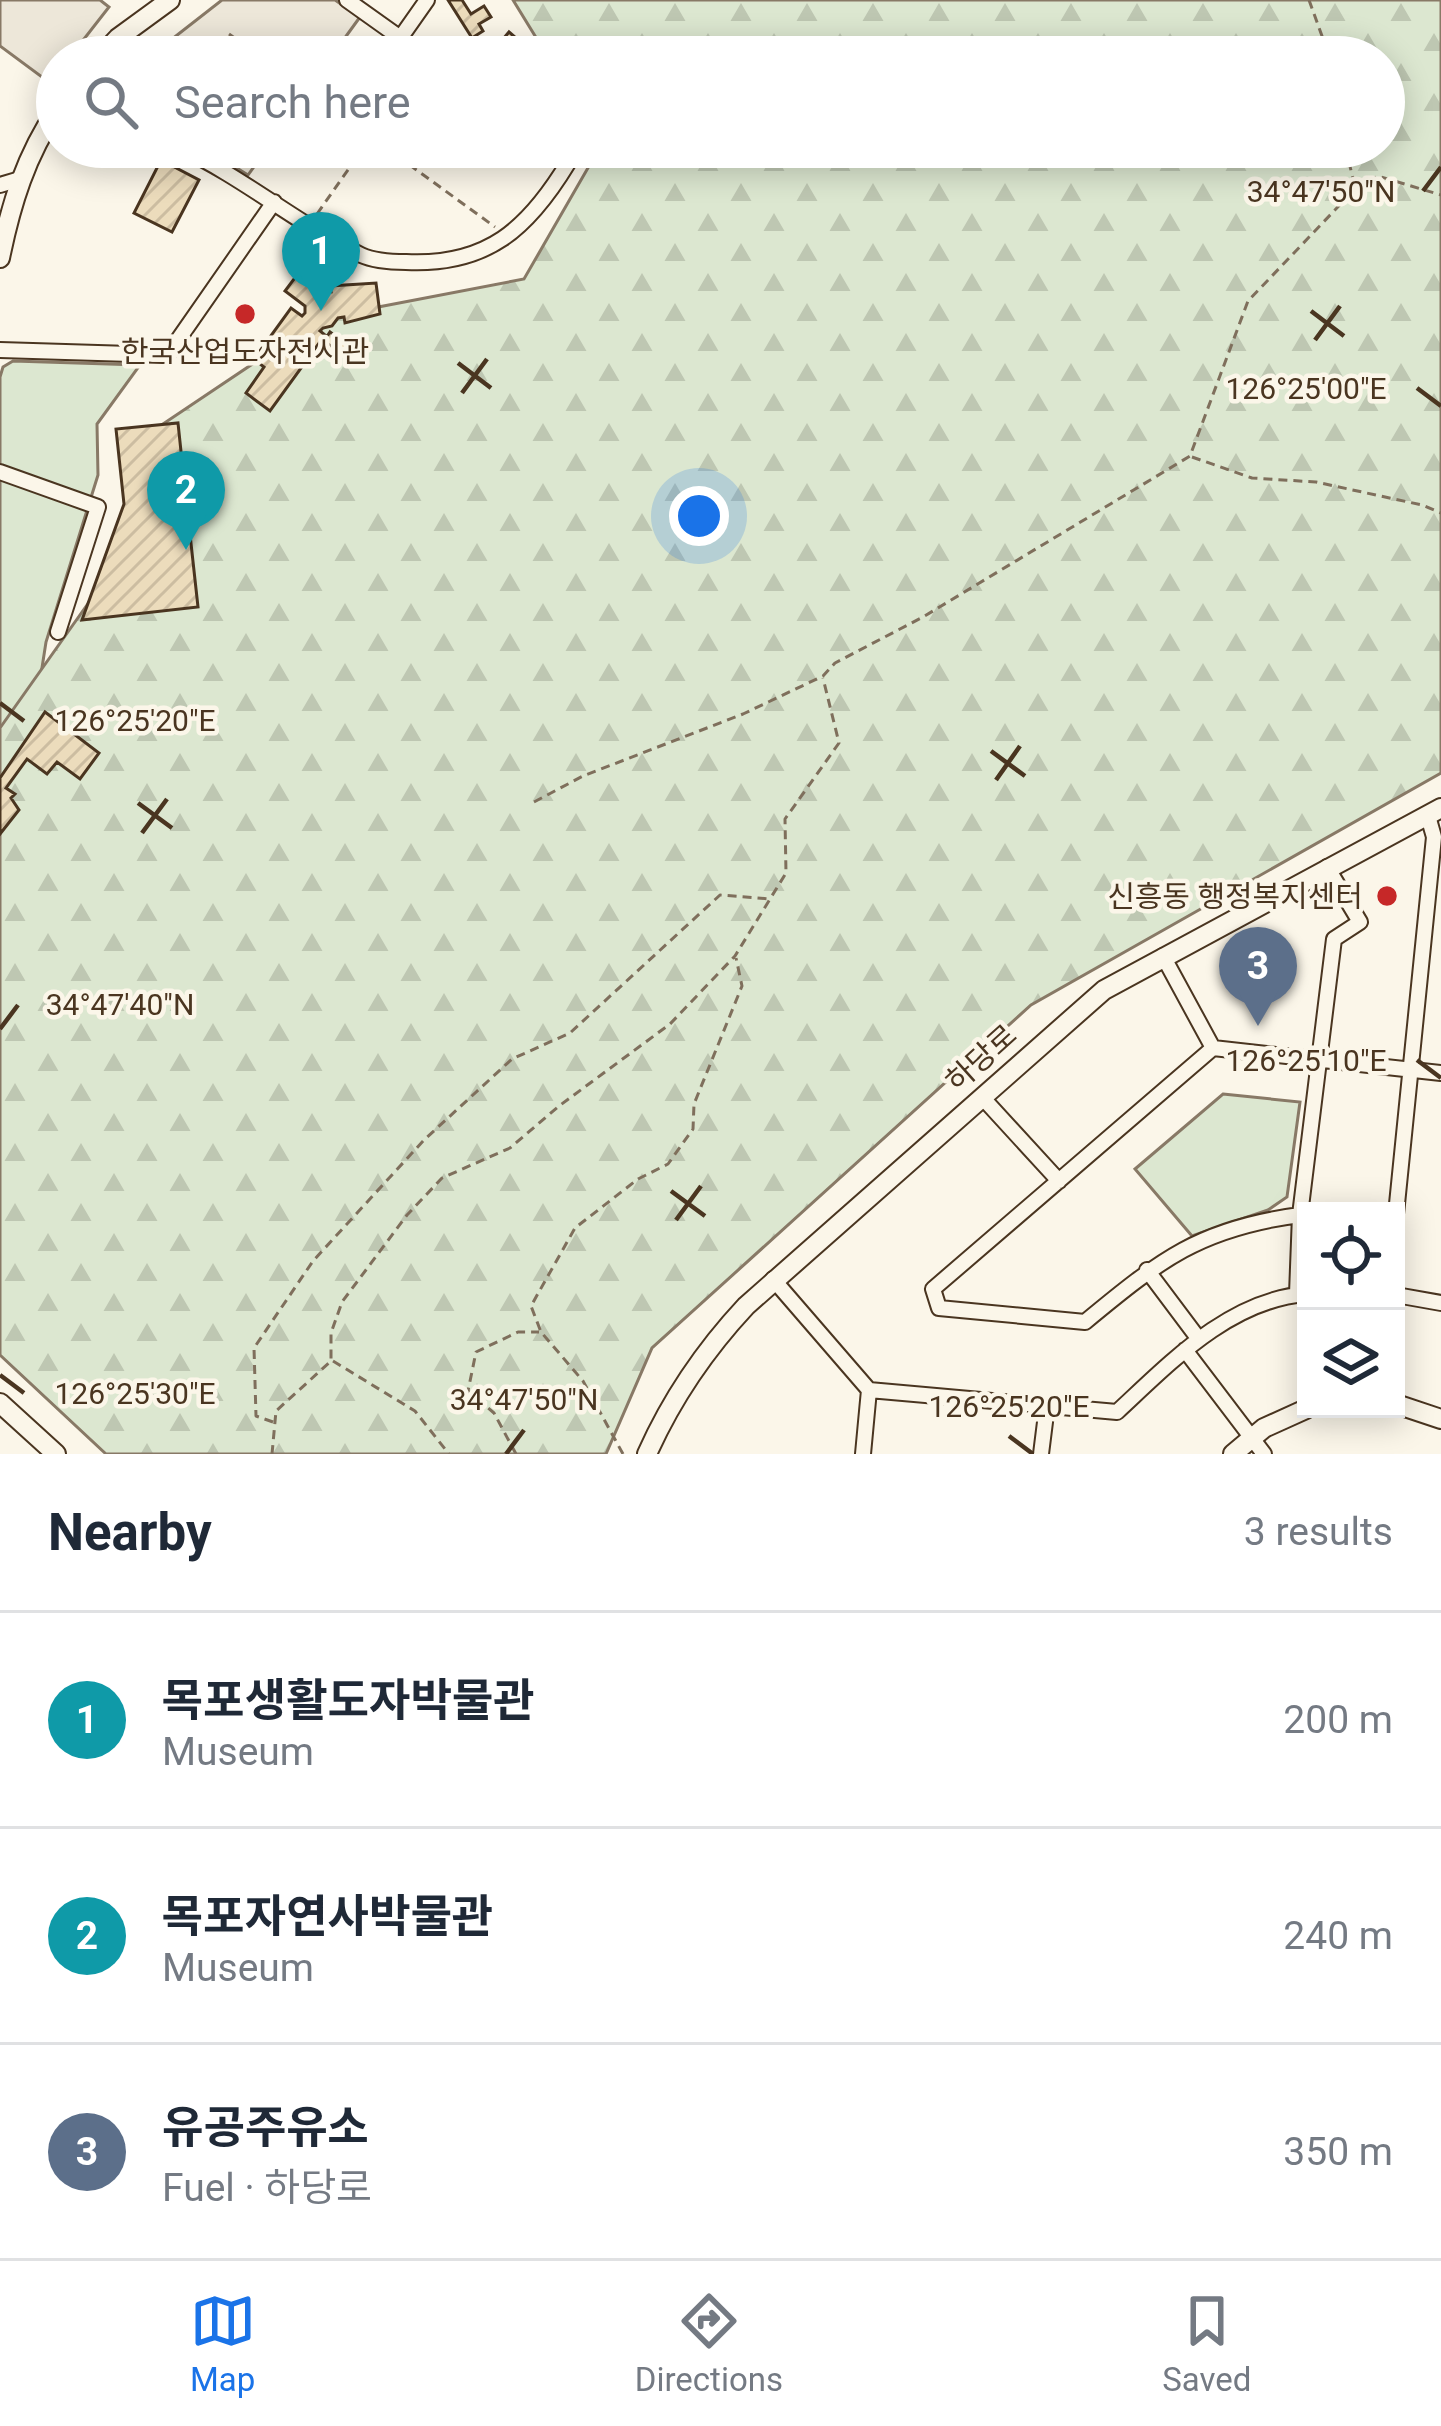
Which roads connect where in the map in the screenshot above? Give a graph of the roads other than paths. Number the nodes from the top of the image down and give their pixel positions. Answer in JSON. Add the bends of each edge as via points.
{"nodes":[{"id":1,"x":170,"y":0,"type":"edge"},
{"id":2,"x":347,"y":0,"type":"edge"},
{"id":3,"x":427,"y":0,"type":"edge"},
{"id":4,"x":121,"y":36,"type":"edge"},
{"id":5,"x":398,"y":36,"type":"edge"},
{"id":6,"x":402,"y":36,"type":"edge"},
{"id":7,"x":36,"y":141,"type":"edge"},
{"id":8,"x":220,"y":168,"type":"edge"},
{"id":9,"x":565,"y":168,"type":"edge"},
{"id":10,"x":10,"y":182,"type":"edge"},
{"id":11,"x":274,"y":202,"type":"junction"},
{"id":12,"x":0,"y":258,"type":"edge"},
{"id":13,"x":0,"y":350,"type":"edge"},
{"id":14,"x":0,"y":472,"type":"edge"},
{"id":15,"x":58,"y":632,"type":"dead end"},
{"id":16,"x":1434,"y":812,"type":"edge"},
{"id":17,"x":1327,"y":867,"type":"junction"},
{"id":18,"x":1435,"y":898,"type":"edge"},
{"id":19,"x":1163,"y":956,"type":"junction"},
{"id":20,"x":1213,"y":1048,"type":"junction"},
{"id":21,"x":1319,"y":1060,"type":"junction"},
{"id":22,"x":1409,"y":1070,"type":"junction"},
{"id":23,"x":1441,"y":1073,"type":"edge"},
{"id":24,"x":982,"y":1097,"type":"junction"},
{"id":25,"x":1059,"y":1181,"type":"junction"},
{"id":26,"x":1302,"y":1202,"type":"edge"},
{"id":27,"x":1397,"y":1202,"type":"edge"},
{"id":28,"x":1297,"y":1215,"type":"edge"},
{"id":29,"x":1147,"y":1270,"type":"junction"},
{"id":30,"x":773,"y":1280,"type":"junction"},
{"id":31,"x":1297,"y":1295,"type":"edge"},
{"id":32,"x":1405,"y":1297,"type":"edge"},
{"id":33,"x":1441,"y":1304,"type":"edge"},
{"id":34,"x":1198,"y":1338,"type":"junction"},
{"id":35,"x":1185,"y":1350,"type":"junction"},
{"id":36,"x":869,"y":1390,"type":"junction"},
{"id":37,"x":0,"y":1403,"type":"edge"},
{"id":38,"x":1047,"y":1406,"type":"junction"},
{"id":39,"x":1405,"y":1407,"type":"edge"},
{"id":40,"x":1297,"y":1414,"type":"edge"},
{"id":41,"x":1441,"y":1419,"type":"edge"},
{"id":42,"x":1251,"y":1437,"type":"junction"},
{"id":43,"x":56,"y":1454,"type":"edge"},
{"id":44,"x":646,"y":1454,"type":"edge"},
{"id":45,"x":863,"y":1454,"type":"edge"},
{"id":46,"x":1041,"y":1454,"type":"edge"},
{"id":47,"x":1233,"y":1454,"type":"edge"},
{"id":48,"x":1264,"y":1454,"type":"edge"}],
"edges":[{"from":1,"to":4,"type":"street"},
{"from":2,"to":5,"type":"street"},
{"from":3,"to":6,"type":"street"},
{"from":7,"to":10,"type":"street"},
{"from":8,"to":11,"type":"street"},
{"from":9,"to":11,"type":"street","via":[[508,236],[461,260],[364,257]]},
{"from":10,"to":12,"type":"street"},
{"from":11,"to":13,"type":"street","via":[[163,355]]},
{"from":14,"to":15,"type":"street","via":[[98,507]]},
{"from":16,"to":17,"type":"street","name":"하당로"},
{"from":16,"to":18,"type":"street"},
{"from":17,"to":19,"type":"street","name":"하당로"},
{"from":17,"to":21,"type":"street","via":[[1360,922],[1334,939]]},
{"from":18,"to":22,"type":"street"},
{"from":19,"to":20,"type":"street"},
{"from":19,"to":24,"type":"street","name":"하당로","via":[[1104,990]]},
{"from":20,"to":21,"type":"street"},
{"from":20,"to":25,"type":"street"},
{"from":21,"to":22,"type":"street"},
{"from":21,"to":26,"type":"street"},
{"from":22,"to":23,"type":"street"},
{"from":22,"to":27,"type":"street"},
{"from":24,"to":25,"type":"street"},
{"from":24,"to":30,"type":"street","name":"하당로"},
{"from":25,"to":29,"type":"street","via":[[934,1289],[939,1308],[1085,1322]]},
{"from":28,"to":29,"type":"street","via":[[1248,1222]]},
{"from":29,"to":34,"type":"street"},
{"from":30,"to":36,"type":"street"},
{"from":30,"to":44,"type":"street","name":"하당로","via":[[696,1364]]},
{"from":31,"to":34,"type":"street"},
{"from":32,"to":33,"type":"street"},
{"from":34,"to":35,"type":"street"},
{"from":35,"to":38,"type":"street","via":[[1117,1412]]},
{"from":35,"to":42,"type":"street"},
{"from":36,"to":38,"type":"street"},
{"from":36,"to":45,"type":"street"},
{"from":37,"to":43,"type":"street"},
{"from":38,"to":46,"type":"street"},
{"from":39,"to":41,"type":"street"},
{"from":40,"to":42,"type":"street"},
{"from":42,"to":47,"type":"street"},
{"from":42,"to":48,"type":"street"}]}
